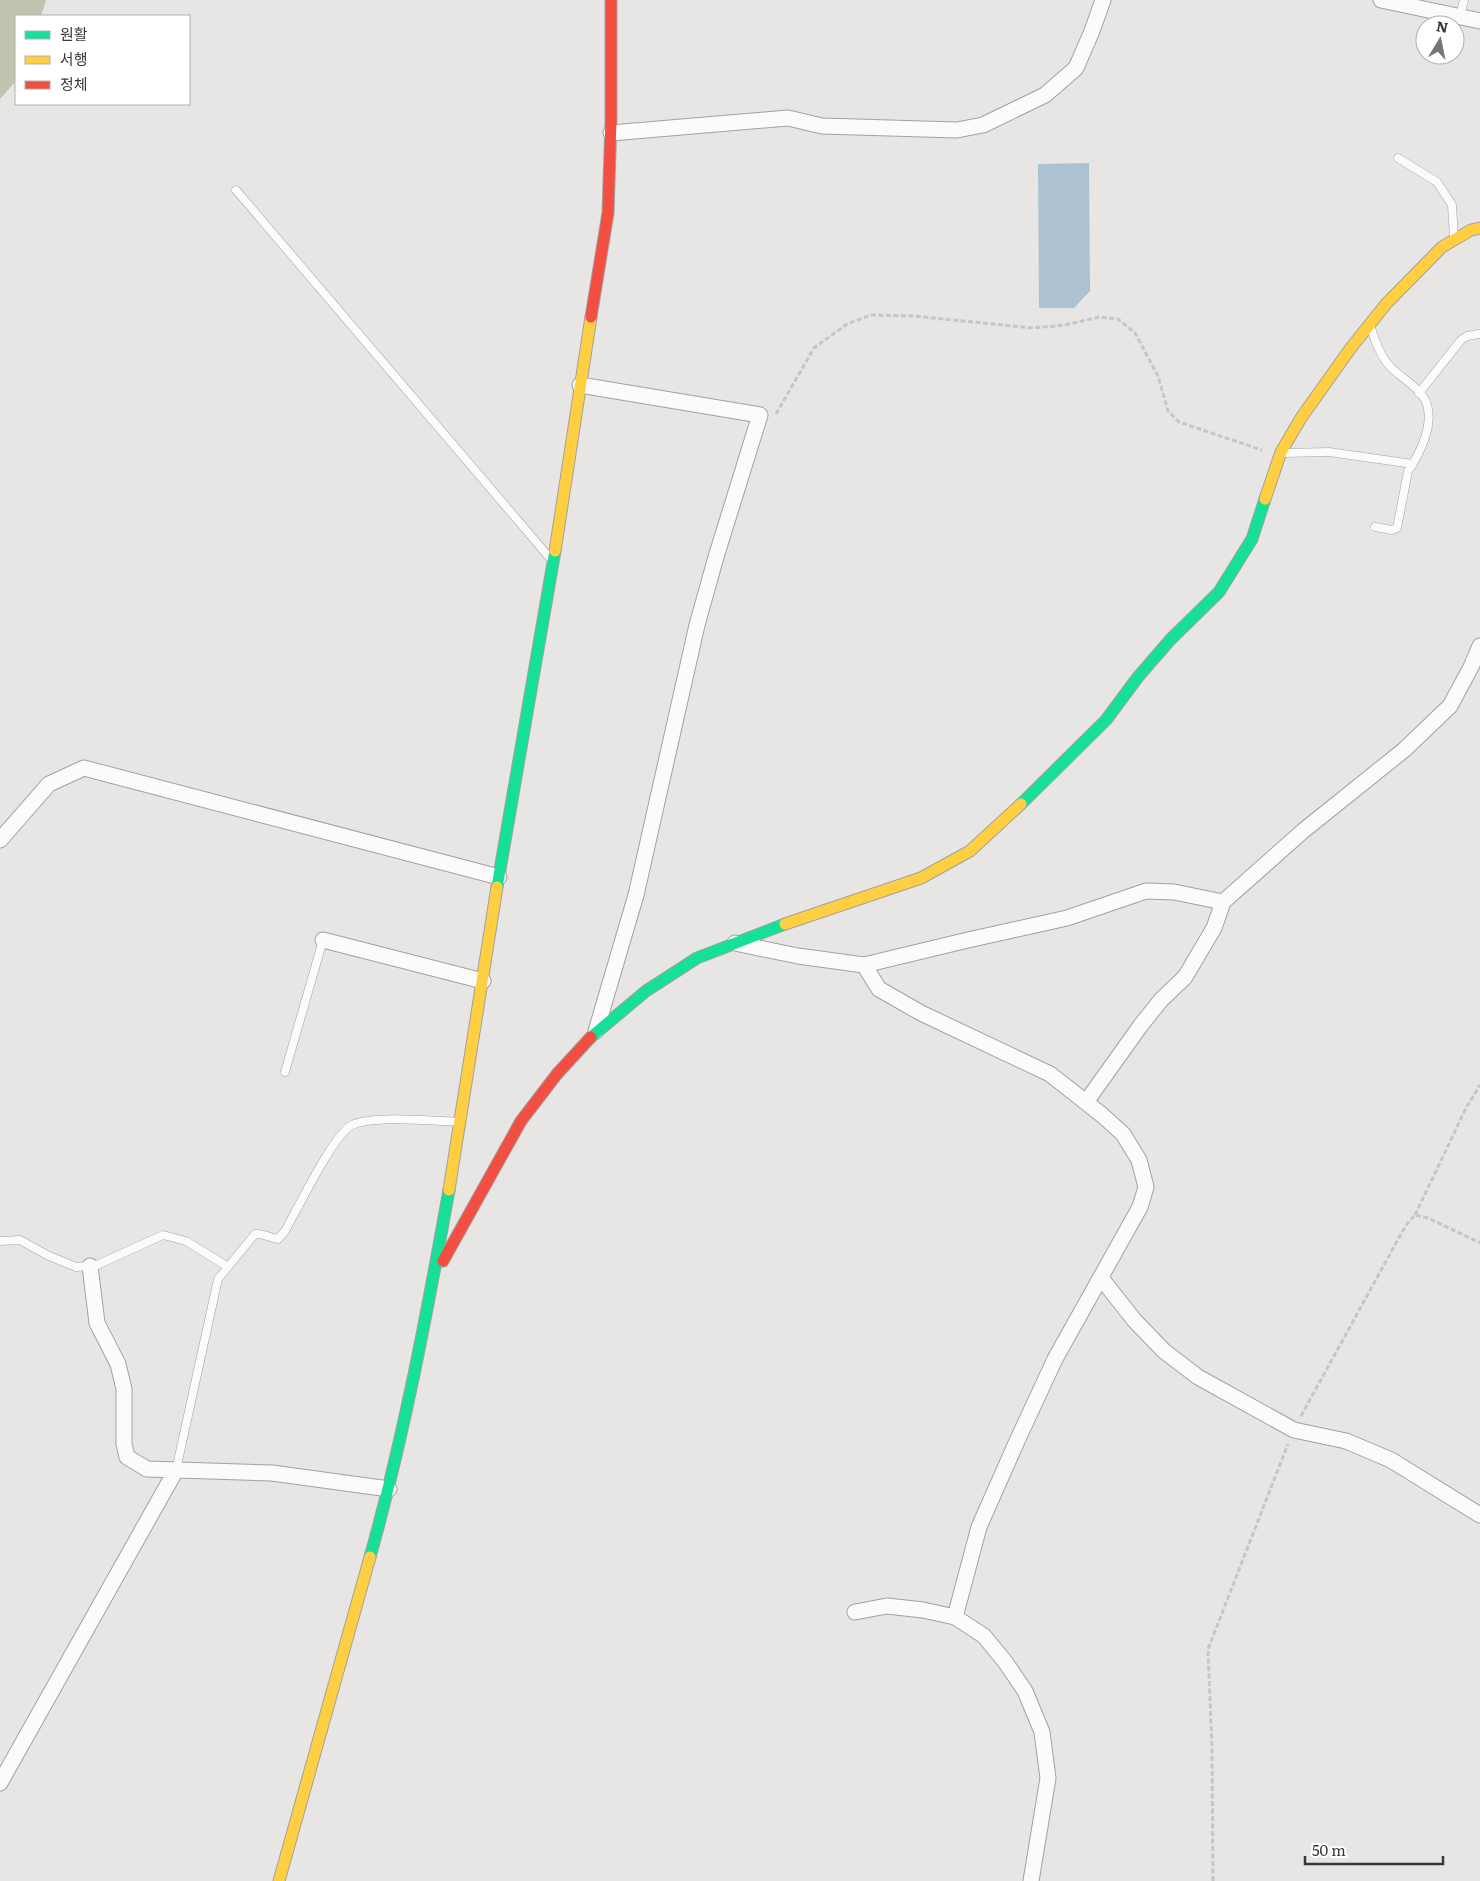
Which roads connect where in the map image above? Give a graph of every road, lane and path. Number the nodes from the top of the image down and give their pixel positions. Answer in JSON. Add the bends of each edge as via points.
{"nodes":[{"id":1,"x":611,"y":0,"type":"edge"},
{"id":2,"x":1103,"y":0,"type":"edge"},
{"id":3,"x":1381,"y":0,"type":"edge"},
{"id":4,"x":1464,"y":0,"type":"edge"},
{"id":5,"x":1416,"y":4,"type":"edge"},
{"id":6,"x":1453,"y":15,"type":"edge"},
{"id":7,"x":1460,"y":15,"type":"edge"},
{"id":8,"x":1465,"y":18,"type":"edge"},
{"id":9,"x":1480,"y":21,"type":"edge"},
{"id":10,"x":611,"y":133,"type":"junction"},
{"id":11,"x":1398,"y":158,"type":"dead end"},
{"id":12,"x":236,"y":190,"type":"dead end"},
{"id":13,"x":1480,"y":228,"type":"edge"},
{"id":14,"x":1454,"y":240,"type":"junction"},
{"id":15,"x":1370,"y":325,"type":"junction"},
{"id":16,"x":1480,"y":334,"type":"edge"},
{"id":17,"x":580,"y":385,"type":"junction"},
{"id":18,"x":1419,"y":393,"type":"junction"},
{"id":19,"x":760,"y":415,"type":"junction"},
{"id":20,"x":1281,"y":452,"type":"junction"},
{"id":21,"x":1413,"y":464,"type":"junction"},
{"id":22,"x":1375,"y":528,"type":"dead end"},
{"id":23,"x":553,"y":561,"type":"junction"},
{"id":24,"x":1480,"y":646,"type":"edge"},
{"id":25,"x":0,"y":840,"type":"edge"},
{"id":26,"x":499,"y":877,"type":"junction"},
{"id":27,"x":1223,"y":902,"type":"junction"},
{"id":28,"x":323,"y":940,"type":"joint"},
{"id":29,"x":734,"y":943,"type":"junction"},
{"id":30,"x":864,"y":965,"type":"junction"},
{"id":31,"x":483,"y":981,"type":"junction"},
{"id":32,"x":596,"y":1031,"type":"junction"},
{"id":33,"x":285,"y":1072,"type":"dead end"},
{"id":34,"x":1480,"y":1084,"type":"edge"},
{"id":35,"x":1086,"y":1102,"type":"junction"},
{"id":36,"x":461,"y":1122,"type":"junction"},
{"id":37,"x":1416,"y":1216,"type":"junction"},
{"id":38,"x":0,"y":1241,"type":"edge"},
{"id":39,"x":1480,"y":1243,"type":"edge"},
{"id":40,"x":90,"y":1266,"type":"junction"},
{"id":41,"x":228,"y":1267,"type":"junction"},
{"id":42,"x":434,"y":1276,"type":"junction"},
{"id":43,"x":1101,"y":1278,"type":"junction"},
{"id":44,"x":1294,"y":1430,"type":"junction"},
{"id":45,"x":176,"y":1470,"type":"junction"},
{"id":46,"x":388,"y":1489,"type":"junction"},
{"id":47,"x":1480,"y":1515,"type":"edge"},
{"id":48,"x":855,"y":1612,"type":"dead end"},
{"id":49,"x":955,"y":1617,"type":"junction"},
{"id":50,"x":0,"y":1783,"type":"edge"},
{"id":51,"x":280,"y":1881,"type":"edge"},
{"id":52,"x":1030,"y":1881,"type":"edge"},
{"id":53,"x":1213,"y":1881,"type":"edge"}],
"edges":[{"from":1,"to":10,"type":"main road"},
{"from":2,"to":10,"type":"street","via":[[1076,68],[1045,95],[983,125],[957,130],[822,126],[788,118]]},
{"from":3,"to":5,"type":"street"},
{"from":4,"to":7,"type":"lane"},
{"from":5,"to":6,"type":"street"},
{"from":8,"to":9,"type":"street"},
{"from":10,"to":17,"type":"main road","via":[[608,213]]},
{"from":11,"to":14,"type":"lane","via":[[1436,182],[1452,205]]},
{"from":12,"to":23,"type":"lane"},
{"from":13,"to":14,"type":"main road"},
{"from":14,"to":15,"type":"main road","via":[[1442,247]]},
{"from":15,"to":18,"type":"lane","via":[[1378,350]]},
{"from":15,"to":20,"type":"main road","via":[[1301,418]]},
{"from":16,"to":18,"type":"lane","via":[[1462,340]]},
{"from":17,"to":19,"type":"street"},
{"from":17,"to":23,"type":"main road"},
{"from":18,"to":21,"type":"lane","via":[[1425,399],[1429,416],[1425,436]]},
{"from":19,"to":20,"type":"path","via":[[776,414],[814,348],[847,324],[871,315],[1033,328],[1099,317],[1118,319],[1135,333],[1158,376],[1168,411],[1179,422],[1262,450]]},
{"from":19,"to":32,"type":"street","via":[[697,625],[636,894]]},
{"from":20,"to":21,"type":"lane","via":[[1329,452]]},
{"from":20,"to":29,"type":"main road","via":[[1252,539],[1220,592],[1170,640],[1106,720],[970,852],[921,878]]},
{"from":21,"to":22,"type":"lane","via":[[1408,471],[1397,528]]},
{"from":23,"to":26,"type":"main road"},
{"from":24,"to":27,"type":"street","via":[[1450,706],[1404,750],[1303,831]]},
{"from":25,"to":26,"type":"street","via":[[49,784],[84,768]]},
{"from":26,"to":31,"type":"main road"},
{"from":27,"to":30,"type":"street","via":[[1174,892],[1146,891],[1067,918]]},
{"from":27,"to":35,"type":"street","via":[[1214,928],[1185,977],[1161,1000]]},
{"from":28,"to":31,"type":"street"},
{"from":28,"to":33,"type":"lane"},
{"from":29,"to":30,"type":"street"},
{"from":29,"to":32,"type":"main road","via":[[697,958],[646,991]]},
{"from":30,"to":35,"type":"street","via":[[880,989],[1050,1074]]},
{"from":31,"to":36,"type":"main road"},
{"from":32,"to":42,"type":"main road","via":[[521,1120]]},
{"from":34,"to":37,"type":"path"},
{"from":35,"to":43,"type":"street","via":[[1123,1134],[1139,1160],[1146,1187],[1140,1207]]},
{"from":36,"to":41,"type":"lane","via":[[374,1119],[351,1125],[332,1146],[285,1231],[278,1239],[255,1234]]},
{"from":36,"to":42,"type":"main road"},
{"from":37,"to":39,"type":"path","via":[[1428,1218]]},
{"from":37,"to":44,"type":"path","via":[[1401,1234]]},
{"from":38,"to":40,"type":"lane","via":[[20,1240],[76,1267]]},
{"from":40,"to":41,"type":"lane","via":[[163,1234],[186,1241]]},
{"from":40,"to":45,"type":"street","via":[[97,1323],[118,1364],[124,1389],[127,1457],[147,1468]]},
{"from":41,"to":45,"type":"lane","via":[[218,1279]]},
{"from":42,"to":46,"type":"main road"},
{"from":43,"to":44,"type":"street","via":[[1164,1351],[1198,1377]]},
{"from":43,"to":49,"type":"street","via":[[1055,1359],[979,1527]]},
{"from":44,"to":47,"type":"street","via":[[1346,1441],[1391,1460]]},
{"from":44,"to":53,"type":"path","via":[[1208,1649]]},
{"from":45,"to":46,"type":"street","via":[[272,1473]]},
{"from":45,"to":50,"type":"street"},
{"from":46,"to":51,"type":"main road"},
{"from":48,"to":49,"type":"street","via":[[887,1606]]},
{"from":49,"to":52,"type":"street","via":[[984,1636],[1006,1663],[1025,1691],[1042,1732],[1048,1778]]}]}
